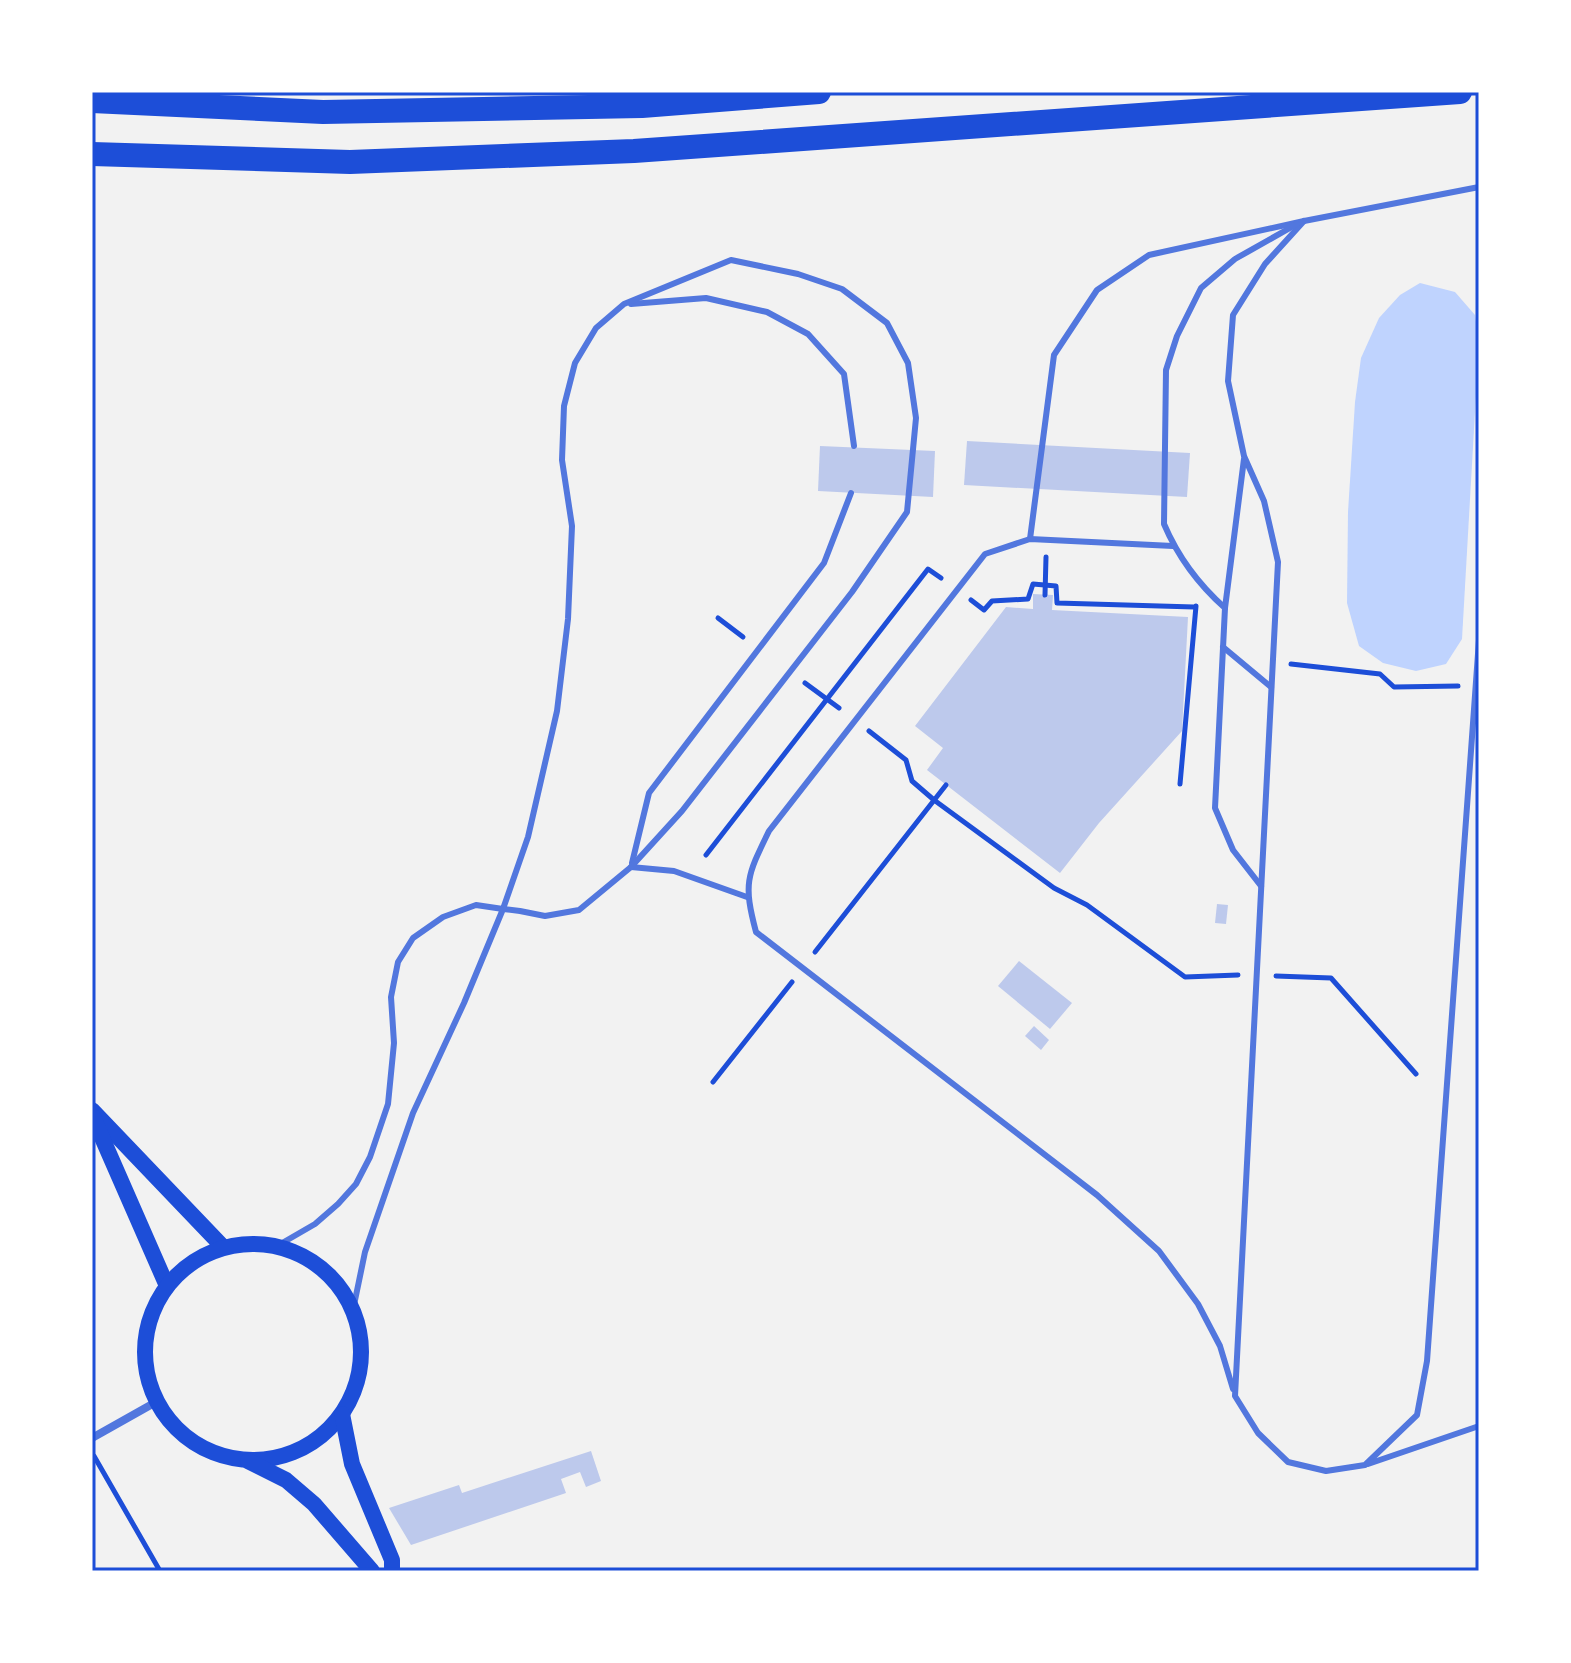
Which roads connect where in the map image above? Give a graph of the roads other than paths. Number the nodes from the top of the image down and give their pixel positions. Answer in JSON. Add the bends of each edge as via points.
{"nodes":[{"id":1,"x":819,"y":92,"type":"edge"},
{"id":2,"x":1460,"y":92,"type":"edge"},
{"id":3,"x":92,"y":101,"type":"edge"},
{"id":4,"x":92,"y":154,"type":"edge"},
{"id":5,"x":1479,"y":187,"type":"edge"},
{"id":6,"x":1304,"y":221,"type":"junction"},
{"id":7,"x":624,"y":304,"type":"junction"},
{"id":8,"x":854,"y":446,"type":"dead end"},
{"id":9,"x":1244,"y":456,"type":"junction"},
{"id":10,"x":851,"y":493,"type":"dead end"},
{"id":11,"x":1030,"y":539,"type":"junction"},
{"id":12,"x":1173,"y":546,"type":"junction"},
{"id":13,"x":1225,"y":608,"type":"junction"},
{"id":14,"x":1479,"y":640,"type":"edge"},
{"id":15,"x":1223,"y":647,"type":"junction"},
{"id":16,"x":1271,"y":687,"type":"junction"},
{"id":17,"x":631,"y":867,"type":"junction"},
{"id":18,"x":1261,"y":886,"type":"junction"},
{"id":19,"x":747,"y":897,"type":"junction"},
{"id":20,"x":503,"y":909,"type":"junction"},
{"id":21,"x":92,"y":1113,"type":"edge"},
{"id":22,"x":277,"y":1246,"type":"junction"},
{"id":23,"x":223,"y":1247,"type":"junction"},
{"id":24,"x":167,"y":1286,"type":"junction"},
{"id":25,"x":353,"y":1310,"type":"junction"},
{"id":26,"x":1235,"y":1396,"type":"junction"},
{"id":27,"x":156,"y":1402,"type":"junction"},
{"id":28,"x":342,"y":1414,"type":"junction"},
{"id":29,"x":1479,"y":1426,"type":"edge"},
{"id":30,"x":92,"y":1438,"type":"edge"},
{"id":31,"x":246,"y":1461,"type":"junction"},
{"id":32,"x":1365,"y":1465,"type":"junction"},
{"id":33,"x":372,"y":1571,"type":"edge"},
{"id":34,"x":392,"y":1571,"type":"edge"}],
"edges":[{"from":1,"to":3,"type":"highway","via":[[642,106],[323,112]]},
{"from":2,"to":4,"type":"highway","via":[[634,151],[350,162]]},
{"from":5,"to":6,"type":"lane"},
{"from":6,"to":9,"type":"lane","via":[[1265,264],[1233,315],[1228,381]]},
{"from":6,"to":11,"type":"lane","via":[[1149,255],[1097,290],[1054,355]]},
{"from":6,"to":12,"type":"lane","via":[[1235,259],[1201,288],[1177,336],[1166,370],[1164,524]]},
{"from":7,"to":8,"type":"lane","via":[[706,298],[767,312],[808,334],[844,374]]},
{"from":7,"to":17,"type":"lane","via":[[731,260],[842,289],[887,323],[908,363],[916,418],[907,512],[852,592],[682,811]]},
{"from":7,"to":20,"type":"lane","via":[[596,328],[575,363],[564,406],[562,460],[572,526],[557,711],[528,837]]},
{"from":9,"to":13,"type":"lane"},
{"from":9,"to":16,"type":"lane","via":[[1264,501],[1278,562]]},
{"from":10,"to":17,"type":"lane","via":[[824,563],[649,793]]},
{"from":11,"to":12,"type":"lane"},
{"from":11,"to":19,"type":"lane","via":[[985,554],[956,589],[769,831],[751,868]]},
{"from":12,"to":13,"type":"lane","via":[[1202,587]]},
{"from":13,"to":15,"type":"lane"},
{"from":14,"to":32,"type":"lane","via":[[1427,1361],[1417,1415]]},
{"from":15,"to":16,"type":"lane"},
{"from":15,"to":18,"type":"lane","via":[[1215,808],[1233,850]]},
{"from":16,"to":18,"type":"lane"},
{"from":17,"to":19,"type":"lane","via":[[674,871]]},
{"from":17,"to":20,"type":"lane","via":[[579,910],[545,916]]},
{"from":18,"to":26,"type":"lane"},
{"from":19,"to":26,"type":"lane","via":[[756,932],[1097,1195],[1159,1251],[1198,1304],[1220,1346]]},
{"from":20,"to":22,"type":"lane","via":[[476,905],[443,917],[413,938],[398,962],[391,997],[394,1043],[388,1104],[370,1157],[338,1204]]},
{"from":20,"to":25,"type":"lane","via":[[413,1113],[365,1252]]},
{"from":21,"to":23,"type":"main road"},
{"from":21,"to":24,"type":"main road"},
{"from":22,"to":23,"type":"main road"},
{"from":22,"to":25,"type":"main road","via":[[323,1269]]},
{"from":23,"to":24,"type":"main road","via":[[192,1262]]},
{"from":24,"to":27,"type":"main road","via":[[144,1343],[146,1373]]},
{"from":25,"to":28,"type":"main road","via":[[361,1364]]},
{"from":26,"to":32,"type":"lane","via":[[1258,1433],[1288,1462],[1326,1471]]},
{"from":27,"to":30,"type":"street"},
{"from":27,"to":31,"type":"main road","via":[[178,1431],[199,1445]]},
{"from":28,"to":31,"type":"main road","via":[[300,1450]]},
{"from":28,"to":34,"type":"main road","via":[[352,1464]]},
{"from":29,"to":32,"type":"lane"},
{"from":31,"to":33,"type":"main road","via":[[286,1480],[314,1504]]}]}
